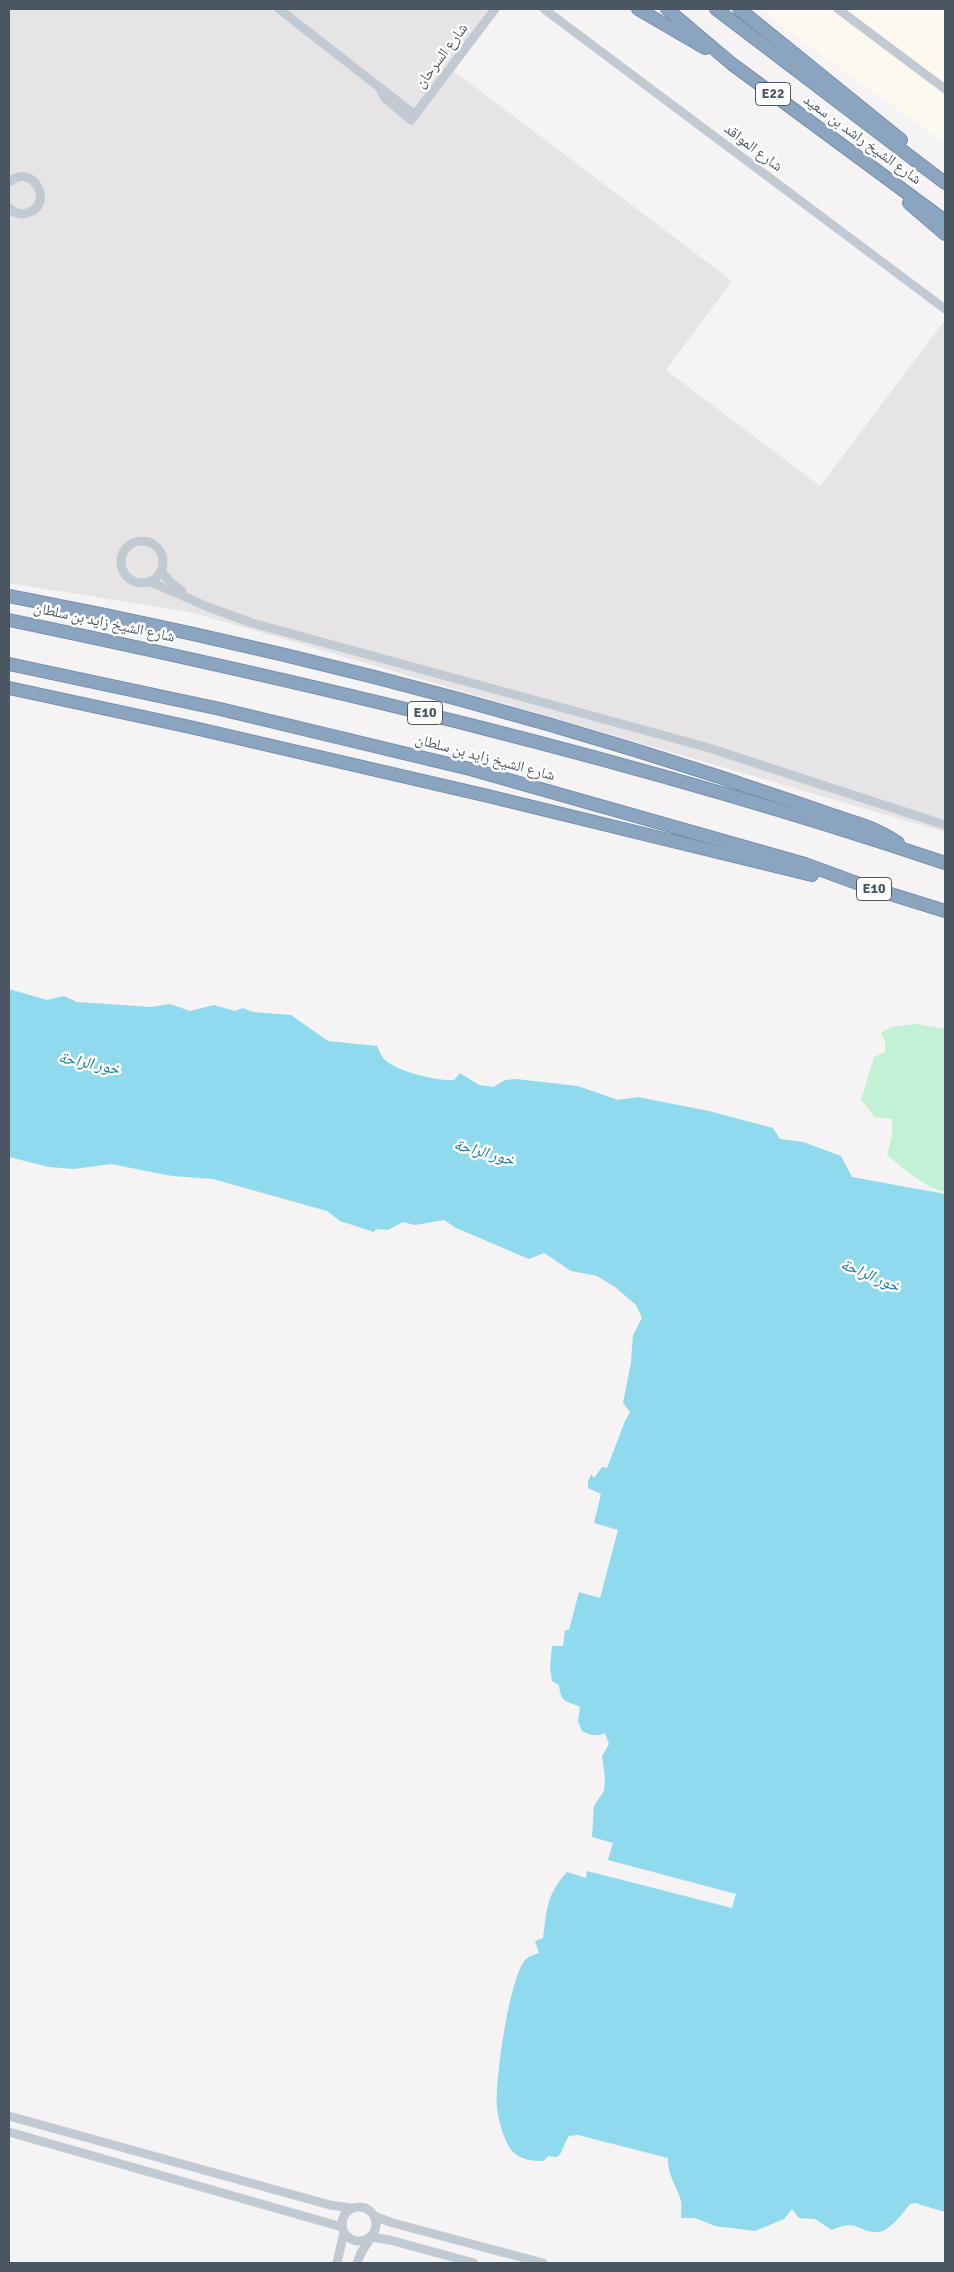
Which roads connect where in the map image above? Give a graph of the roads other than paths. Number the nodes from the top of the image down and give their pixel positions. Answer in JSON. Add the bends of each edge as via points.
{"nodes":[{"id":1,"x":279,"y":9,"type":"edge"},
{"id":2,"x":495,"y":9,"type":"edge"},
{"id":3,"x":544,"y":9,"type":"edge"},
{"id":4,"x":638,"y":9,"type":"edge"},
{"id":5,"x":667,"y":9,"type":"edge"},
{"id":6,"x":716,"y":9,"type":"edge"},
{"id":7,"x":739,"y":9,"type":"edge"},
{"id":8,"x":838,"y":9,"type":"edge"},
{"id":9,"x":732,"y":64,"type":"junction"},
{"id":10,"x":945,"y":89,"type":"edge"},
{"id":11,"x":930,"y":171,"type":"junction"},
{"id":12,"x":882,"y":174,"type":"junction"},
{"id":13,"x":9,"y":182,"type":"edge"},
{"id":14,"x":945,"y":183,"type":"edge"},
{"id":15,"x":9,"y":209,"type":"edge"},
{"id":16,"x":945,"y":221,"type":"edge"},
{"id":17,"x":945,"y":234,"type":"edge"},
{"id":18,"x":945,"y":309,"type":"edge"},
{"id":19,"x":162,"y":571,"type":"junction"},
{"id":20,"x":151,"y":582,"type":"junction"},
{"id":21,"x":9,"y":596,"type":"edge"},
{"id":22,"x":192,"y":600,"type":"junction"},
{"id":23,"x":9,"y":620,"type":"edge"},
{"id":24,"x":9,"y":664,"type":"edge"},
{"id":25,"x":9,"y":688,"type":"edge"},
{"id":26,"x":945,"y":825,"type":"edge"},
{"id":27,"x":910,"y":852,"type":"junction"},
{"id":28,"x":945,"y":863,"type":"edge"},
{"id":29,"x":865,"y":886,"type":"junction"},
{"id":30,"x":945,"y":911,"type":"edge"},
{"id":31,"x":9,"y":2116,"type":"edge"},
{"id":32,"x":9,"y":2132,"type":"edge"},
{"id":33,"x":352,"y":2208,"type":"junction"},
{"id":34,"x":374,"y":2216,"type":"junction"},
{"id":35,"x":343,"y":2230,"type":"junction"},
{"id":36,"x":371,"y":2237,"type":"junction"},
{"id":37,"x":337,"y":2263,"type":"edge"},
{"id":38,"x":358,"y":2263,"type":"edge"},
{"id":39,"x":474,"y":2263,"type":"edge"},
{"id":40,"x":543,"y":2263,"type":"edge"}],
"edges":[{"from":1,"to":2,"type":"street","name":"شارع السرحان","via":[[413,118]]},
{"from":3,"to":18,"type":"street","name":"شارع المواقد"},
{"from":4,"to":9,"type":"highway"},
{"from":5,"to":9,"type":"highway","name":"شارع الشيخ راشد بن سعيد","number":"E22"},
{"from":6,"to":11,"type":"highway","name":"شارع الشيخ راشد بن سعيد","number":"E22"},
{"from":7,"to":11,"type":"highway","via":[[893,132]]},
{"from":8,"to":10,"type":"street"},
{"from":9,"to":12,"type":"highway","name":"شارع الشيخ راشد بن سعيد","number":"E22"},
{"from":11,"to":14,"type":"highway","name":"شارع الشيخ راشد بن سعيد","number":"E22"},
{"from":12,"to":16,"type":"highway","name":"شارع الشيخ راشد بن سعيد","number":"E22"},
{"from":12,"to":17,"type":"highway"},
{"from":13,"to":15,"type":"street","via":[[17,177],[28,178],[37,184],[41,195],[31,211],[18,214]]},
{"from":19,"to":20,"type":"street"},
{"from":19,"to":20,"type":"street","via":[[163,556],[154,544],[141,541],[126,548],[121,559],[125,575],[139,584]]},
{"from":19,"to":22,"type":"street"},
{"from":20,"to":22,"type":"street"},
{"from":21,"to":27,"type":"highway","via":[[301,658],[569,730],[861,824],[895,840]]},
{"from":22,"to":26,"type":"street","via":[[252,623],[706,747]]},
{"from":23,"to":27,"type":"highway","name":"شارع الشيخ زايد بن سلطان","number":"E10","via":[[386,703],[642,771]]},
{"from":24,"to":29,"type":"highway","name":"شارع الشيخ زايد بن سلطان","number":"E10","via":[[220,709],[470,769],[805,864]]},
{"from":25,"to":29,"type":"highway","via":[[190,727]]},
{"from":27,"to":28,"type":"highway","name":"شارع الشيخ زايد بن سلطان","number":"E10"},
{"from":29,"to":30,"type":"highway","name":"شارع الشيخ زايد بن سلطان","number":"E10"},
{"from":31,"to":33,"type":"street"},
{"from":32,"to":35,"type":"street"},
{"from":33,"to":34,"type":"street","via":[[364,2208]]},
{"from":33,"to":35,"type":"street","via":[[344,2215]]},
{"from":34,"to":36,"type":"street","via":[[376,2227]]},
{"from":34,"to":40,"type":"street"},
{"from":35,"to":36,"type":"street","via":[[354,2240]]},
{"from":35,"to":37,"type":"street"},
{"from":36,"to":38,"type":"street","via":[[360,2252]]},
{"from":36,"to":39,"type":"street"}]}
